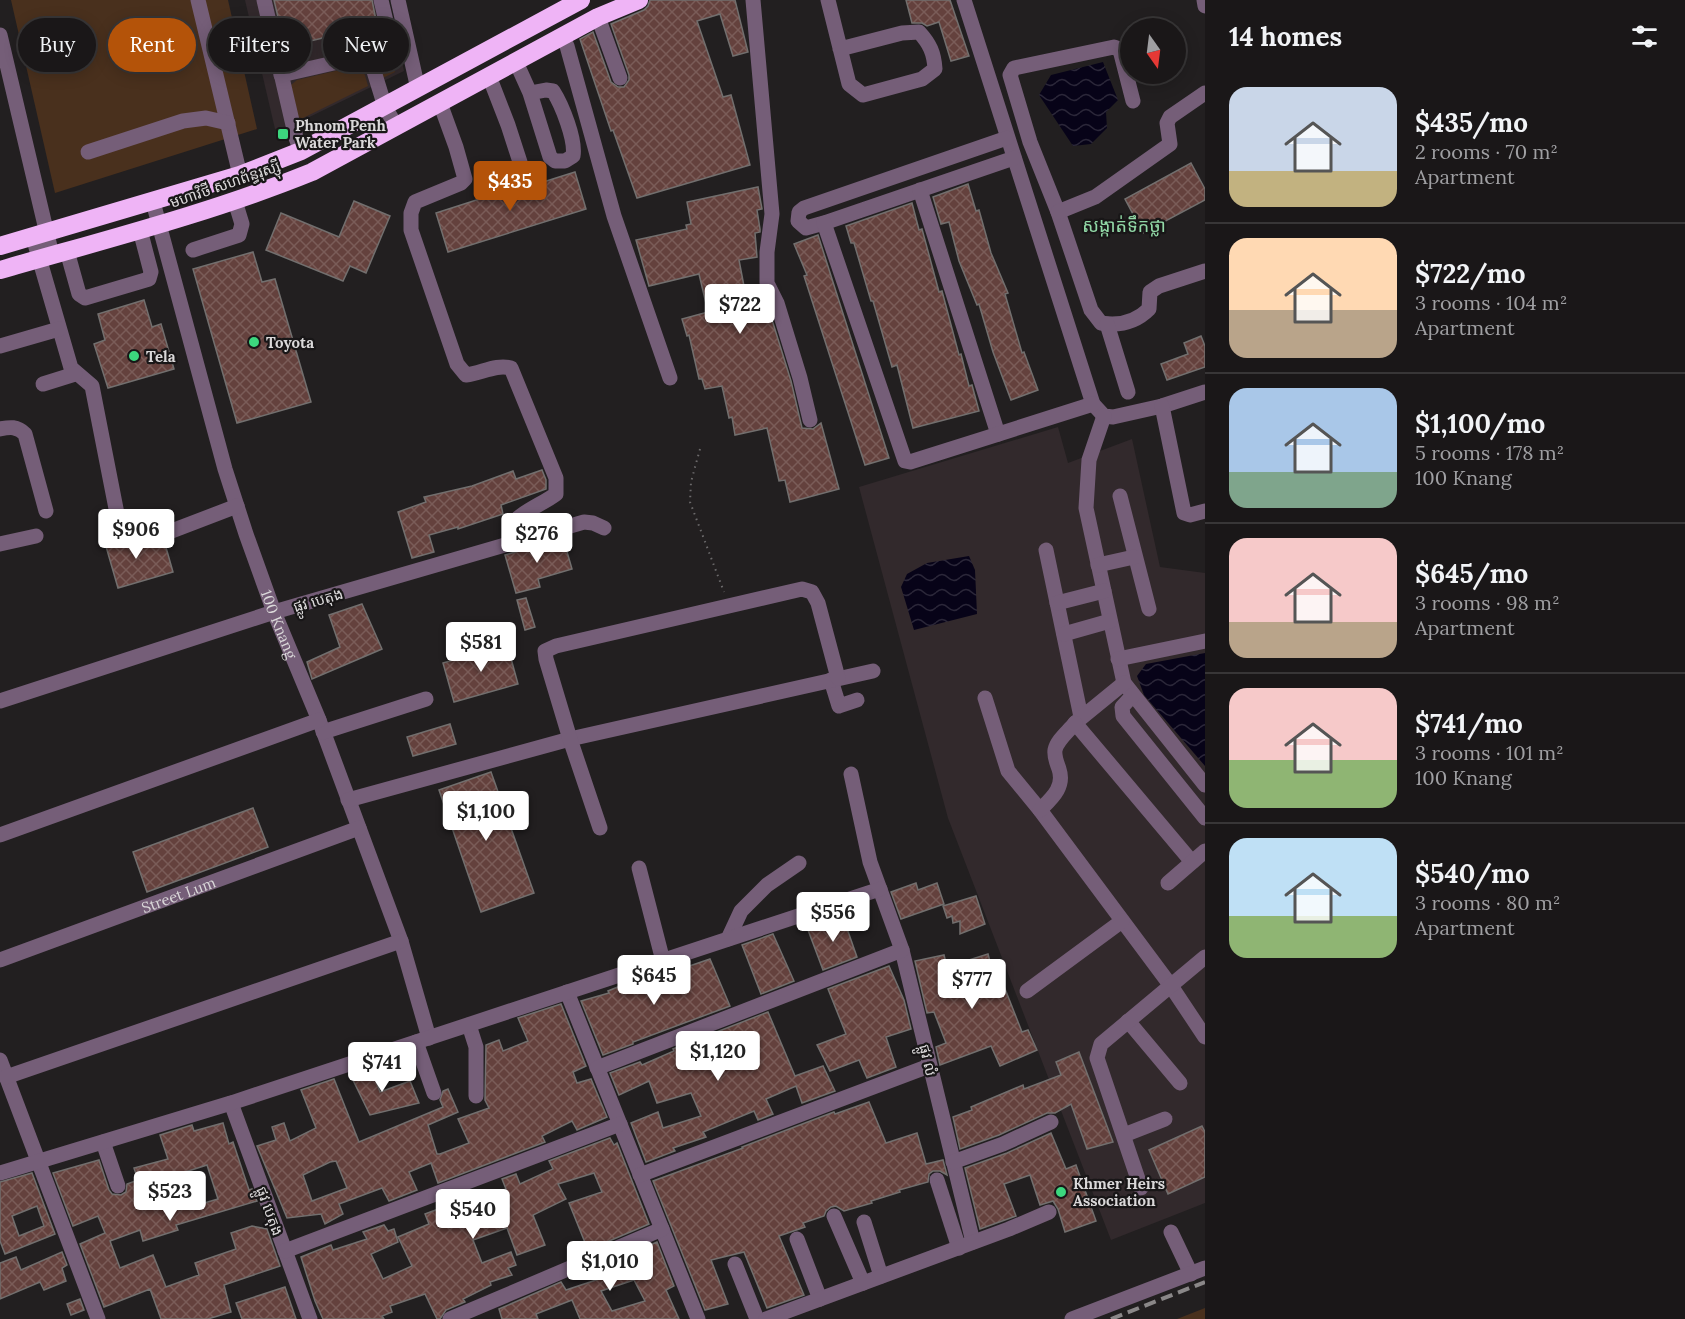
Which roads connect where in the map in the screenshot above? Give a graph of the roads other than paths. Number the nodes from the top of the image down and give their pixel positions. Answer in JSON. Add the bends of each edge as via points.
{"nodes":[{"id":1,"x":198,"y":0,"type":"edge"},
{"id":2,"x":264,"y":0,"type":"edge"},
{"id":3,"x":381,"y":0,"type":"edge"},
{"id":4,"x":398,"y":0,"type":"edge"},
{"id":5,"x":581,"y":0,"type":"edge"},
{"id":6,"x":639,"y":0,"type":"edge"},
{"id":7,"x":753,"y":0,"type":"edge"},
{"id":8,"x":828,"y":0,"type":"edge"},
{"id":9,"x":964,"y":0,"type":"edge"},
{"id":10,"x":1204,"y":0,"type":"edge"},
{"id":11,"x":1205,"y":6,"type":"edge"},
{"id":12,"x":598,"y":17,"type":"junction"},
{"id":13,"x":385,"y":18,"type":"edge"},
{"id":14,"x":0,"y":36,"type":"edge"},
{"id":15,"x":562,"y":36,"type":"junction"},
{"id":16,"x":840,"y":49,"type":"junction"},
{"id":17,"x":516,"y":62,"type":"junction"},
{"id":18,"x":323,"y":65,"type":"edge"},
{"id":19,"x":374,"y":72,"type":"edge"},
{"id":20,"x":281,"y":75,"type":"junction"},
{"id":21,"x":489,"y":76,"type":"junction"},
{"id":22,"x":620,"y":78,"type":"dead end"},
{"id":23,"x":418,"y":88,"type":"junction"},
{"id":24,"x":530,"y":93,"type":"dead end"},
{"id":25,"x":1205,"y":93,"type":"edge"},
{"id":26,"x":1133,"y":101,"type":"dead end"},
{"id":27,"x":440,"y":103,"type":"junction"},
{"id":28,"x":385,"y":107,"type":"junction"},
{"id":29,"x":228,"y":123,"type":"junction"},
{"id":30,"x":396,"y":126,"type":"junction"},
{"id":31,"x":1007,"y":138,"type":"junction"},
{"id":32,"x":301,"y":151,"type":"junction"},
{"id":33,"x":88,"y":152,"type":"dead end"},
{"id":34,"x":1014,"y":158,"type":"junction"},
{"id":35,"x":520,"y":162,"type":"dead end"},
{"id":36,"x":240,"y":175,"type":"junction"},
{"id":37,"x":920,"y":190,"type":"junction"},
{"id":38,"x":235,"y":201,"type":"junction"},
{"id":39,"x":153,"y":202,"type":"junction"},
{"id":40,"x":1058,"y":212,"type":"junction"},
{"id":41,"x":824,"y":223,"type":"junction"},
{"id":42,"x":160,"y":225,"type":"junction"},
{"id":43,"x":140,"y":230,"type":"junction"},
{"id":44,"x":39,"y":235,"type":"junction"},
{"id":45,"x":0,"y":246,"type":"edge"},
{"id":46,"x":193,"y":250,"type":"dead end"},
{"id":47,"x":53,"y":255,"type":"junction"},
{"id":48,"x":0,"y":270,"type":"edge"},
{"id":49,"x":1205,"y":271,"type":"edge"},
{"id":50,"x":1107,"y":324,"type":"junction"},
{"id":51,"x":60,"y":329,"type":"junction"},
{"id":52,"x":0,"y":346,"type":"edge"},
{"id":53,"x":75,"y":374,"type":"junction"},
{"id":54,"x":670,"y":378,"type":"dead end"},
{"id":55,"x":43,"y":384,"type":"dead end"},
{"id":56,"x":1128,"y":392,"type":"dead end"},
{"id":57,"x":1205,"y":392,"type":"edge"},
{"id":58,"x":1093,"y":404,"type":"junction"},
{"id":59,"x":1162,"y":406,"type":"junction"},
{"id":60,"x":1104,"y":416,"type":"junction"},
{"id":61,"x":810,"y":420,"type":"dead end"},
{"id":62,"x":0,"y":429,"type":"edge"},
{"id":63,"x":998,"y":434,"type":"junction"},
{"id":64,"x":1120,"y":496,"type":"dead end"},
{"id":65,"x":237,"y":506,"type":"junction"},
{"id":66,"x":46,"y":511,"type":"dead end"},
{"id":67,"x":1205,"y":511,"type":"edge"},
{"id":68,"x":604,"y":528,"type":"dead end"},
{"id":69,"x":36,"y":536,"type":"dead end"},
{"id":70,"x":521,"y":541,"type":"junction"},
{"id":71,"x":0,"y":544,"type":"edge"},
{"id":72,"x":1046,"y":550,"type":"dead end"},
{"id":73,"x":1134,"y":557,"type":"junction"},
{"id":74,"x":1098,"y":565,"type":"junction"},
{"id":75,"x":1104,"y":591,"type":"junction"},
{"id":76,"x":1057,"y":603,"type":"junction"},
{"id":77,"x":1149,"y":609,"type":"dead end"},
{"id":78,"x":274,"y":612,"type":"junction"},
{"id":79,"x":1110,"y":621,"type":"junction"},
{"id":80,"x":1064,"y":634,"type":"junction"},
{"id":81,"x":1205,"y":641,"type":"edge"},
{"id":82,"x":1118,"y":659,"type":"junction"},
{"id":83,"x":873,"y":671,"type":"dead end"},
{"id":84,"x":834,"y":679,"type":"junction"},
{"id":85,"x":1128,"y":689,"type":"junction"},
{"id":86,"x":985,"y":698,"type":"dead end"},
{"id":87,"x":426,"y":699,"type":"dead end"},
{"id":88,"x":857,"y":700,"type":"dead end"},
{"id":89,"x":0,"y":701,"type":"edge"},
{"id":90,"x":1078,"y":720,"type":"junction"},
{"id":91,"x":321,"y":726,"type":"junction"},
{"id":92,"x":570,"y":739,"type":"junction"},
{"id":93,"x":851,"y":774,"type":"dead end"},
{"id":94,"x":1205,"y":786,"type":"edge"},
{"id":95,"x":348,"y":800,"type":"junction"},
{"id":96,"x":1040,"y":810,"type":"junction"},
{"id":97,"x":1205,"y":818,"type":"edge"},
{"id":98,"x":359,"y":828,"type":"junction"},
{"id":99,"x":600,"y":828,"type":"dead end"},
{"id":100,"x":0,"y":835,"type":"edge"},
{"id":101,"x":1205,"y":851,"type":"edge"},
{"id":102,"x":1192,"y":862,"type":"junction"},
{"id":103,"x":799,"y":863,"type":"dead end"},
{"id":104,"x":639,"y":868,"type":"dead end"},
{"id":105,"x":1168,"y":883,"type":"dead end"},
{"id":106,"x":880,"y":890,"type":"junction"},
{"id":107,"x":1122,"y":921,"type":"junction"},
{"id":108,"x":728,"y":939,"type":"junction"},
{"id":109,"x":401,"y":941,"type":"junction"},
{"id":110,"x":902,"y":950,"type":"junction"},
{"id":111,"x":1205,"y":957,"type":"edge"},
{"id":112,"x":0,"y":960,"type":"edge"},
{"id":113,"x":663,"y":961,"type":"junction"},
{"id":114,"x":1171,"y":986,"type":"junction"},
{"id":115,"x":1027,"y":991,"type":"dead end"},
{"id":116,"x":567,"y":992,"type":"junction"},
{"id":117,"x":1128,"y":1020,"type":"junction"},
{"id":118,"x":469,"y":1025,"type":"junction"},
{"id":119,"x":1205,"y":1037,"type":"edge"},
{"id":120,"x":422,"y":1040,"type":"junction"},
{"id":121,"x":2,"y":1066,"type":"edge"},
{"id":122,"x":929,"y":1066,"type":"junction"},
{"id":123,"x":597,"y":1068,"type":"junction"},
{"id":124,"x":1180,"y":1083,"type":"dead end"},
{"id":125,"x":434,"y":1093,"type":"dead end"},
{"id":126,"x":476,"y":1096,"type":"dead end"},
{"id":127,"x":231,"y":1103,"type":"junction"},
{"id":128,"x":1165,"y":1119,"type":"dead end"},
{"id":129,"x":1051,"y":1122,"type":"dead end"},
{"id":130,"x":620,"y":1124,"type":"junction"},
{"id":131,"x":1124,"y":1135,"type":"junction"},
{"id":132,"x":103,"y":1142,"type":"junction"},
{"id":133,"x":38,"y":1162,"type":"junction"},
{"id":134,"x":953,"y":1162,"type":"junction"},
{"id":135,"x":0,"y":1173,"type":"edge"},
{"id":136,"x":640,"y":1175,"type":"junction"},
{"id":137,"x":937,"y":1180,"type":"dead end"},
{"id":138,"x":118,"y":1186,"type":"dead end"},
{"id":139,"x":1141,"y":1188,"type":"dead end"},
{"id":140,"x":1049,"y":1212,"type":"dead end"},
{"id":141,"x":834,"y":1216,"type":"dead end"},
{"id":142,"x":864,"y":1222,"type":"dead end"},
{"id":143,"x":662,"y":1229,"type":"junction"},
{"id":144,"x":1171,"y":1232,"type":"dead end"},
{"id":145,"x":797,"y":1239,"type":"dead end"},
{"id":146,"x":966,"y":1245,"type":"junction"},
{"id":147,"x":285,"y":1251,"type":"junction"},
{"id":148,"x":735,"y":1264,"type":"dead end"},
{"id":149,"x":1198,"y":1271,"type":"edge"},
{"id":150,"x":881,"y":1276,"type":"junction"},
{"id":151,"x":863,"y":1283,"type":"junction"},
{"id":152,"x":820,"y":1299,"type":"junction"},
{"id":153,"x":98,"y":1319,"type":"edge"},
{"id":154,"x":310,"y":1319,"type":"edge"},
{"id":155,"x":450,"y":1319,"type":"edge"},
{"id":156,"x":698,"y":1319,"type":"edge"},
{"id":157,"x":757,"y":1319,"type":"edge"},
{"id":158,"x":766,"y":1319,"type":"edge"},
{"id":159,"x":1072,"y":1319,"type":"edge"}],
"edges":[{"from":1,"to":29,"type":"street"},
{"from":2,"to":20,"type":"street"},
{"from":3,"to":13,"type":"street"},
{"from":4,"to":23,"type":"street"},
{"from":5,"to":23,"type":"highway","name":"មហាវិថី សហព័ន្ធរុស្ស៊ី"},
{"from":6,"to":12,"type":"highway","name":"មហាវិថី សហព័ន្ធរុស្ស៊ី"},
{"from":7,"to":61,"type":"street","via":[[772,214],[766,283],[777,303]]},
{"from":8,"to":16,"type":"street"},
{"from":9,"to":31,"type":"street"},
{"from":10,"to":11,"type":"street"},
{"from":12,"to":15,"type":"highway","name":"មហាវិថី សហព័ន្ធរុស្ស៊ី"},
{"from":12,"to":22,"type":"street"},
{"from":14,"to":44,"type":"street"},
{"from":15,"to":17,"type":"highway","name":"មហាវិថី សហព័ន្ធរុស្ស៊ី"},
{"from":15,"to":54,"type":"street","via":[[614,216]]},
{"from":16,"to":16,"type":"street","via":[[849,84],[863,95],[922,79],[935,69],[929,43],[919,32]]},
{"from":17,"to":21,"type":"highway","name":"មហាវិថី សហព័ន្ធរុស្ស៊ី"},
{"from":17,"to":24,"type":"street"},
{"from":18,"to":20,"type":"street"},
{"from":19,"to":28,"type":"street"},
{"from":20,"to":32,"type":"street"},
{"from":21,"to":27,"type":"highway","name":"មហាវិថី សហព័ន្ធរុស្ស៊ី"},
{"from":21,"to":35,"type":"street"},
{"from":23,"to":28,"type":"highway","name":"មហាវិថី សហព័ន្ធរុស្ស៊ី"},
{"from":25,"to":40,"type":"street","via":[[1170,117],[1170,144],[1095,197]]},
{"from":26,"to":40,"type":"street","via":[[1121,54],[1114,47],[1011,71],[1030,142]]},
{"from":27,"to":30,"type":"highway","name":"មហាវិថី សហព័ន្ធរុស្ស៊ី"},
{"from":27,"to":70,"type":"street","via":[[465,179],[415,202],[411,230],[457,364],[466,375],[501,366],[511,368],[556,478],[556,494],[518,518]]},
{"from":28,"to":30,"type":"street"},
{"from":28,"to":32,"type":"highway","name":"មហាវិថី សហព័ន្ធរុស្ស៊ី"},
{"from":29,"to":33,"type":"street","via":[[206,118],[183,121]]},
{"from":29,"to":36,"type":"street"},
{"from":30,"to":38,"type":"highway","name":"មហាវិថី សហព័ន្ធរុស្ស៊ី","via":[[312,172]]},
{"from":31,"to":34,"type":"street"},
{"from":31,"to":41,"type":"street","via":[[804,208],[798,215],[798,221],[806,228]]},
{"from":32,"to":36,"type":"highway","name":"មហាវិថី សហព័ន្ធរុស្ស៊ី"},
{"from":34,"to":37,"type":"street"},
{"from":34,"to":58,"type":"street"},
{"from":36,"to":39,"type":"highway","name":"មហាវិថី សហព័ន្ធរុស្ស៊ី"},
{"from":37,"to":41,"type":"street"},
{"from":37,"to":63,"type":"street"},
{"from":38,"to":42,"type":"highway","name":"មហាវិថី សហព័ន្ធរុស្ស៊ី"},
{"from":38,"to":46,"type":"street","via":[[242,224],[240,235]]},
{"from":39,"to":42,"type":"street","name":"100 Knang"},
{"from":39,"to":44,"type":"highway","name":"មហាវិថី សហព័ន្ធរុស្ស៊ី"},
{"from":40,"to":50,"type":"street","via":[[1091,310],[1101,323]]},
{"from":41,"to":63,"type":"street","via":[[905,461]]},
{"from":42,"to":43,"type":"highway","name":"មហាវិថី សហព័ន្ធរុស្ស៊ី"},
{"from":42,"to":65,"type":"street","name":"100 Knang"},
{"from":43,"to":47,"type":"highway","name":"មហាវិថី សហព័ន្ធរុស្ស៊ី"},
{"from":43,"to":47,"type":"street","via":[[151,272],[149,279],[96,295],[85,298],[79,294]]},
{"from":44,"to":45,"type":"highway","name":"មហាវិថី សហព័ន្ធរុស្ស៊ី"},
{"from":44,"to":47,"type":"street"},
{"from":47,"to":48,"type":"highway","name":"មហាវិថី សហព័ន្ធរុស្ស៊ី"},
{"from":47,"to":51,"type":"street"},
{"from":49,"to":50,"type":"street","via":[[1150,292],[1149,309],[1140,318]]},
{"from":50,"to":56,"type":"street"},
{"from":51,"to":52,"type":"street"},
{"from":51,"to":53,"type":"street"},
{"from":53,"to":55,"type":"street"},
{"from":53,"to":65,"type":"street","via":[[92,386],[120,529],[150,522],[156,537]]},
{"from":57,"to":59,"type":"street"},
{"from":58,"to":60,"type":"street"},
{"from":58,"to":63,"type":"street"},
{"from":59,"to":60,"type":"street"},
{"from":59,"to":67,"type":"street","via":[[1184,513]]},
{"from":60,"to":74,"type":"street","via":[[1089,460],[1086,492]]},
{"from":62,"to":66,"type":"street","via":[[13,427],[25,434]]},
{"from":64,"to":73,"type":"street"},
{"from":65,"to":78,"type":"street","name":"100 Knang"},
{"from":68,"to":70,"type":"street","name":"ផ្លូវ បេតុង","via":[[584,522]]},
{"from":69,"to":71,"type":"street"},
{"from":70,"to":78,"type":"street","name":"ផ្លូវ បេតុង"},
{"from":72,"to":76,"type":"street"},
{"from":73,"to":74,"type":"street"},
{"from":73,"to":77,"type":"street"},
{"from":74,"to":75,"type":"street"},
{"from":75,"to":76,"type":"street"},
{"from":75,"to":79,"type":"street"},
{"from":76,"to":80,"type":"street"},
{"from":78,"to":89,"type":"street","name":"ផ្លូវ បេតុង"},
{"from":78,"to":91,"type":"street","name":"100 Knang"},
{"from":79,"to":80,"type":"street"},
{"from":79,"to":82,"type":"street"},
{"from":80,"to":90,"type":"street"},
{"from":81,"to":82,"type":"street"},
{"from":82,"to":85,"type":"street"},
{"from":83,"to":84,"type":"street"},
{"from":84,"to":88,"type":"street","via":[[839,706]]},
{"from":84,"to":92,"type":"street"},
{"from":84,"to":92,"type":"street","via":[[818,603],[812,592],[802,589],[729,605],[545,651]]},
{"from":85,"to":90,"type":"street"},
{"from":85,"to":94,"type":"street"},
{"from":85,"to":97,"type":"street","via":[[1123,716]]},
{"from":86,"to":96,"type":"street","via":[[1008,771]]},
{"from":87,"to":91,"type":"street"},
{"from":90,"to":96,"type":"street","via":[[1055,751],[1061,784]]},
{"from":90,"to":102,"type":"street"},
{"from":91,"to":95,"type":"street","name":"100 Knang"},
{"from":91,"to":100,"type":"street"},
{"from":92,"to":95,"type":"street"},
{"from":92,"to":99,"type":"street"},
{"from":93,"to":106,"type":"street","name":"ផ្លូវ លំ"},
{"from":95,"to":98,"type":"street","name":"100 Knang"},
{"from":96,"to":107,"type":"street"},
{"from":98,"to":109,"type":"street","name":"100 Knang"},
{"from":98,"to":112,"type":"street","name":"Street Lum"},
{"from":101,"to":102,"type":"street"},
{"from":102,"to":105,"type":"street"},
{"from":103,"to":108,"type":"street","via":[[767,885],[741,911]]},
{"from":104,"to":113,"type":"street"},
{"from":106,"to":108,"type":"street"},
{"from":106,"to":110,"type":"street","name":"ផ្លូវ លំ"},
{"from":107,"to":114,"type":"street"},
{"from":107,"to":115,"type":"street"},
{"from":108,"to":113,"type":"street"},
{"from":109,"to":120,"type":"street","name":"100 Knang"},
{"from":109,"to":121,"type":"street"},
{"from":110,"to":122,"type":"street","name":"ផ្លូវ លំ"},
{"from":110,"to":123,"type":"street"},
{"from":111,"to":114,"type":"street"},
{"from":113,"to":116,"type":"street"},
{"from":114,"to":117,"type":"street"},
{"from":114,"to":119,"type":"street"},
{"from":116,"to":118,"type":"street"},
{"from":116,"to":123,"type":"street"},
{"from":117,"to":124,"type":"street"},
{"from":117,"to":131,"type":"street","via":[[1101,1044],[1097,1058]]},
{"from":118,"to":120,"type":"street"},
{"from":118,"to":126,"type":"street","via":[[476,1047]]},
{"from":120,"to":125,"type":"street","name":"100 Knang"},
{"from":120,"to":127,"type":"street"},
{"from":121,"to":133,"type":"street"},
{"from":122,"to":134,"type":"street","name":"ផ្លូវ លំ"},
{"from":122,"to":136,"type":"street"},
{"from":123,"to":130,"type":"street"},
{"from":127,"to":132,"type":"street"},
{"from":127,"to":147,"type":"street","name":"ផ្លូវ បេតុង"},
{"from":128,"to":131,"type":"street"},
{"from":129,"to":134,"type":"street"},
{"from":130,"to":136,"type":"street"},
{"from":130,"to":147,"type":"street"},
{"from":131,"to":139,"type":"street"},
{"from":132,"to":133,"type":"street"},
{"from":132,"to":138,"type":"street"},
{"from":133,"to":135,"type":"street"},
{"from":133,"to":153,"type":"street"},
{"from":134,"to":146,"type":"street","name":"ផ្លូវ លំ"},
{"from":136,"to":143,"type":"street"},
{"from":137,"to":146,"type":"street"},
{"from":140,"to":146,"type":"street"},
{"from":141,"to":151,"type":"street"},
{"from":142,"to":150,"type":"street"},
{"from":143,"to":155,"type":"street"},
{"from":143,"to":156,"type":"street"},
{"from":144,"to":149,"type":"street"},
{"from":145,"to":152,"type":"street"},
{"from":146,"to":150,"type":"street"},
{"from":147,"to":154,"type":"street","name":"ផ្លូវ បេតុង"},
{"from":148,"to":157,"type":"street"},
{"from":149,"to":159,"type":"street"},
{"from":150,"to":151,"type":"street"},
{"from":151,"to":152,"type":"street"},
{"from":152,"to":158,"type":"street"}]}
